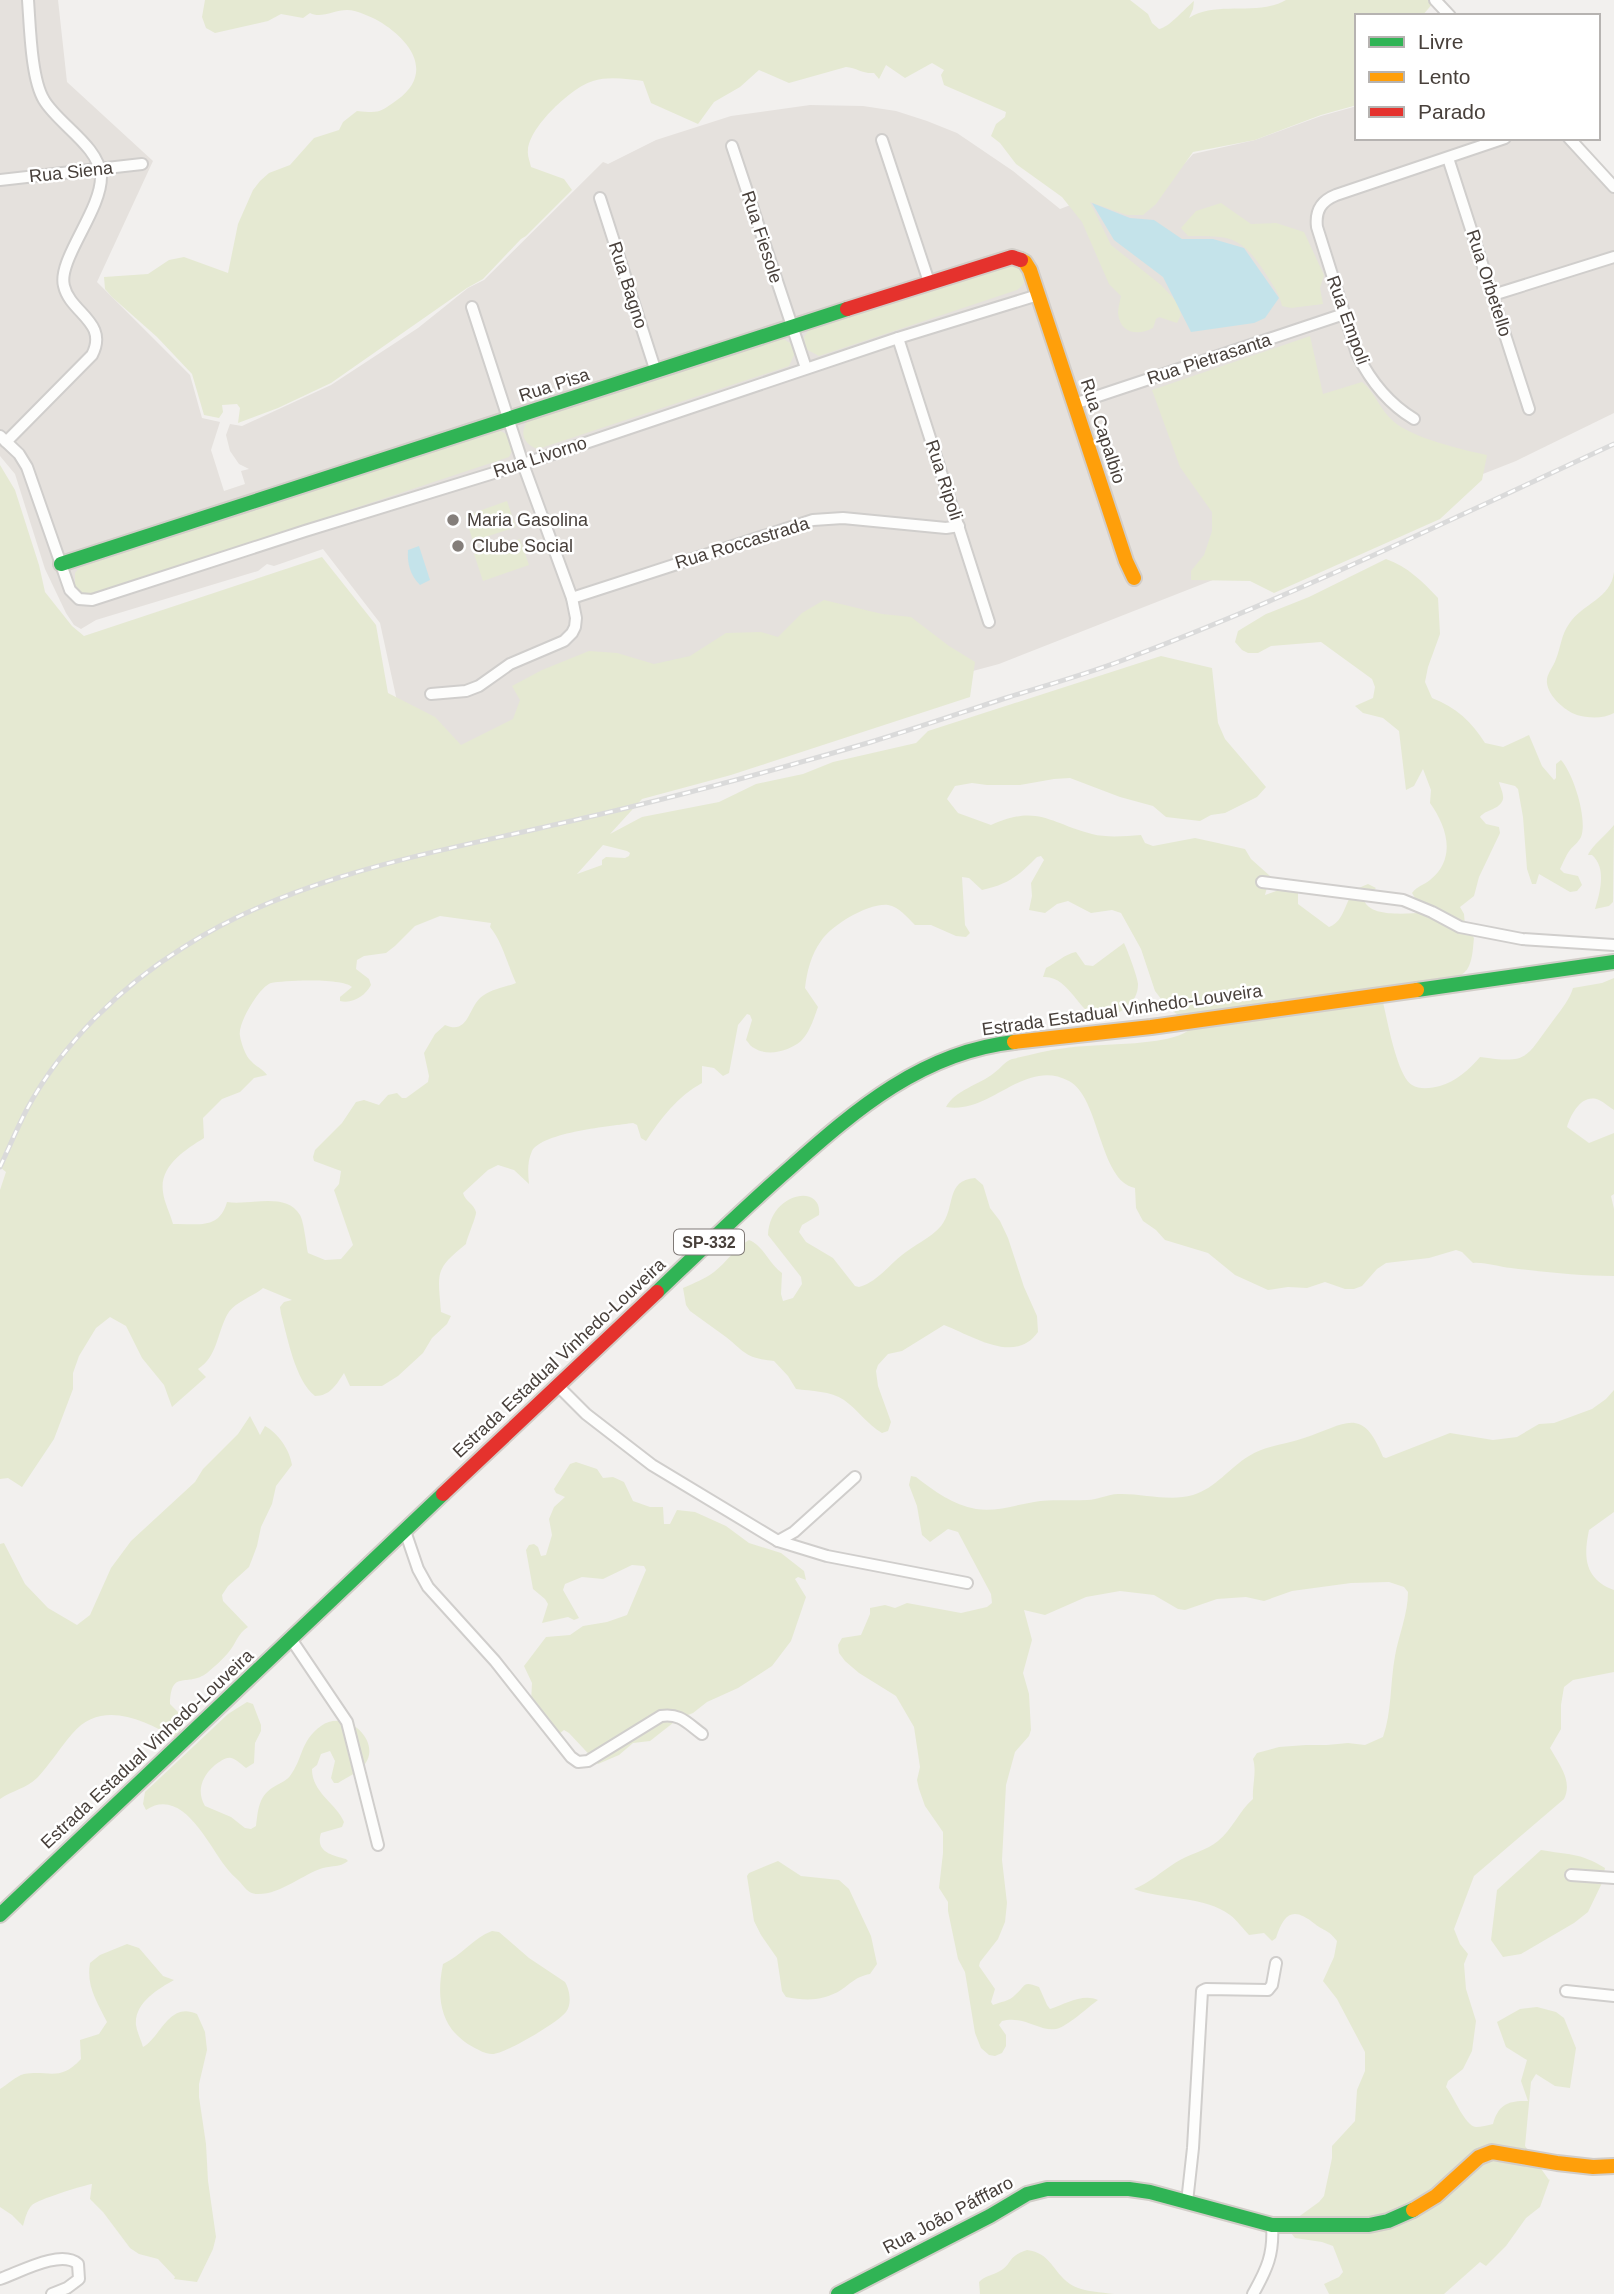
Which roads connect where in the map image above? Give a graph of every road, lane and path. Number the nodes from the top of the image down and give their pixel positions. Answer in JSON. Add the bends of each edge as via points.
{"nodes":[{"id":1,"x":27,"y":0,"type":"edge"},
{"id":2,"x":1435,"y":0,"type":"edge"},
{"id":3,"x":1448,"y":14,"type":"edge"},
{"id":4,"x":881,"y":140,"type":"dead end"},
{"id":5,"x":1499,"y":140,"type":"edge"},
{"id":6,"x":1572,"y":140,"type":"edge"},
{"id":7,"x":732,"y":146,"type":"dead end"},
{"id":8,"x":1448,"y":158,"type":"junction"},
{"id":9,"x":142,"y":164,"type":"dead end"},
{"id":10,"x":100,"y":169,"type":"junction"},
{"id":11,"x":0,"y":180,"type":"edge"},
{"id":12,"x":1614,"y":187,"type":"edge"},
{"id":13,"x":600,"y":198,"type":"dead end"},
{"id":14,"x":1614,"y":257,"type":"edge"},
{"id":15,"x":929,"y":282,"type":"junction"},
{"id":16,"x":1038,"y":295,"type":"junction"},
{"id":17,"x":1493,"y":295,"type":"junction"},
{"id":18,"x":472,"y":307,"type":"dead end"},
{"id":19,"x":1344,"y":314,"type":"junction"},
{"id":20,"x":792,"y":327,"type":"junction"},
{"id":21,"x":898,"y":338,"type":"junction"},
{"id":22,"x":806,"y":368,"type":"junction"},
{"id":23,"x":656,"y":372,"type":"junction"},
{"id":24,"x":1074,"y":404,"type":"junction"},
{"id":25,"x":1529,"y":409,"type":"dead end"},
{"id":26,"x":1414,"y":418,"type":"dead end"},
{"id":27,"x":509,"y":419,"type":"junction"},
{"id":28,"x":3,"y":439,"type":"edge"},
{"id":29,"x":523,"y":464,"type":"junction"},
{"id":30,"x":959,"y":526,"type":"junction"},
{"id":31,"x":61,"y":564,"type":"junction"},
{"id":32,"x":1134,"y":578,"type":"dead end"},
{"id":33,"x":572,"y":598,"type":"junction"},
{"id":34,"x":989,"y":622,"type":"dead end"},
{"id":35,"x":431,"y":694,"type":"dead end"},
{"id":36,"x":1262,"y":882,"type":"dead end"},
{"id":37,"x":1614,"y":945,"type":"edge"},
{"id":38,"x":1614,"y":962,"type":"edge"},
{"id":39,"x":558,"y":1386,"type":"junction"},
{"id":40,"x":855,"y":1478,"type":"dead end"},
{"id":41,"x":405,"y":1531,"type":"junction"},
{"id":42,"x":778,"y":1541,"type":"junction"},
{"id":43,"x":967,"y":1583,"type":"dead end"},
{"id":44,"x":292,"y":1639,"type":"junction"},
{"id":45,"x":702,"y":1734,"type":"dead end"},
{"id":46,"x":378,"y":1844,"type":"dead end"},
{"id":47,"x":1571,"y":1875,"type":"dead end"},
{"id":48,"x":1614,"y":1878,"type":"edge"},
{"id":49,"x":0,"y":1915,"type":"edge"},
{"id":50,"x":1276,"y":1964,"type":"dead end"},
{"id":51,"x":1566,"y":1992,"type":"dead end"},
{"id":52,"x":1614,"y":1996,"type":"edge"},
{"id":53,"x":1614,"y":2166,"type":"edge"},
{"id":54,"x":1187,"y":2202,"type":"junction"},
{"id":55,"x":1279,"y":2226,"type":"junction"},
{"id":56,"x":0,"y":2279,"type":"edge"},
{"id":57,"x":52,"y":2294,"type":"edge"},
{"id":58,"x":838,"y":2294,"type":"edge"},
{"id":59,"x":1253,"y":2294,"type":"edge"}],
"edges":[{"from":1,"to":10,"type":"street","via":[[43,99],[82,139]]},
{"from":2,"to":3,"type":"street"},
{"from":4,"to":15,"type":"street"},
{"from":5,"to":8,"type":"street"},
{"from":6,"to":12,"type":"street"},
{"from":7,"to":20,"type":"street","name":"Rua Fiesole"},
{"from":8,"to":17,"type":"street","name":"Rua Orbetello"},
{"from":8,"to":19,"type":"street","name":"Rua Empoli","via":[[1336,195],[1317,211],[1317,227]]},
{"from":9,"to":10,"type":"street","name":"Rua Siena"},
{"from":10,"to":11,"type":"street","name":"Rua Siena"},
{"from":10,"to":28,"type":"street","via":[[98,196],[64,270],[64,286],[93,325],[96,348]]},
{"from":13,"to":23,"type":"street","name":"Rua Bagno"},
{"from":14,"to":17,"type":"street"},
{"from":15,"to":16,"type":"street","name":"Rua Pisa","via":[[1017,258],[1030,270]]},
{"from":15,"to":20,"type":"street","name":"Rua Pisa"},
{"from":16,"to":21,"type":"street","name":"Rua Livorno"},
{"from":16,"to":24,"type":"street","name":"Rua Capalbio"},
{"from":17,"to":25,"type":"street","name":"Rua Orbetello"},
{"from":18,"to":27,"type":"street"},
{"from":19,"to":24,"type":"street","name":"Rua Pietrasanta"},
{"from":19,"to":26,"type":"street","name":"Rua Empoli","via":[[1365,370],[1400,410]]},
{"from":20,"to":22,"type":"street","name":"Rua Fiesole"},
{"from":20,"to":23,"type":"street","name":"Rua Pisa"},
{"from":21,"to":22,"type":"street","name":"Rua Livorno"},
{"from":21,"to":30,"type":"street","name":"Rua Ripoli"},
{"from":22,"to":29,"type":"street","name":"Rua Livorno"},
{"from":23,"to":27,"type":"street","name":"Rua Pisa"},
{"from":24,"to":32,"type":"street","name":"Rua Capalbio"},
{"from":27,"to":29,"type":"street"},
{"from":27,"to":31,"type":"street","name":"Rua Pisa"},
{"from":28,"to":31,"type":"street","name":"Rua Livorno","via":[[27,467]]},
{"from":29,"to":31,"type":"street","name":"Rua Livorno","via":[[92,600],[79,599],[69,590]]},
{"from":29,"to":33,"type":"street"},
{"from":30,"to":33,"type":"street","name":"Rua Roccastrada","via":[[813,520]]},
{"from":30,"to":34,"type":"street","name":"Rua Ripoli"},
{"from":33,"to":35,"type":"street","via":[[575,626],[564,641],[523,657],[479,686]]},
{"from":36,"to":37,"type":"street","via":[[1403,900],[1460,927],[1522,939]]},
{"from":38,"to":39,"type":"street","name":"Estrada Estadual Vinhedo-Louveira","number":"SP-332","via":[[1151,1027],[987,1045],[928,1068],[868,1101],[814,1145]]},
{"from":39,"to":41,"type":"street","name":"Estrada Estadual Vinhedo-Louveira","number":"SP-332"},
{"from":39,"to":42,"type":"street","via":[[652,1465]]},
{"from":40,"to":42,"type":"street"},
{"from":41,"to":44,"type":"street","name":"Estrada Estadual Vinhedo-Louveira","number":"SP-332"},
{"from":41,"to":45,"type":"street","via":[[428,1587],[578,1762],[588,1761],[661,1716],[678,1716]]},
{"from":42,"to":43,"type":"street","via":[[827,1556]]},
{"from":44,"to":46,"type":"street","via":[[347,1723]]},
{"from":44,"to":49,"type":"street","name":"Estrada Estadual Vinhedo-Louveira","number":"SP-332"},
{"from":47,"to":48,"type":"street"},
{"from":50,"to":54,"type":"street","via":[[1268,1990],[1202,1991]]},
{"from":51,"to":52,"type":"street"},
{"from":53,"to":55,"type":"street","name":"Rua João Páfffaro","via":[[1557,2164],[1492,2152],[1479,2157],[1436,2196],[1388,2221]]},
{"from":54,"to":55,"type":"street","name":"Rua João Páfffaro"},
{"from":54,"to":58,"type":"street","name":"Rua João Páfffaro","via":[[1129,2189],[1036,2191]]},
{"from":55,"to":59,"type":"street","via":[[1268,2268]]},
{"from":56,"to":57,"type":"street","via":[[56,2259],[72,2259],[78,2264],[79,2279]]}]}
